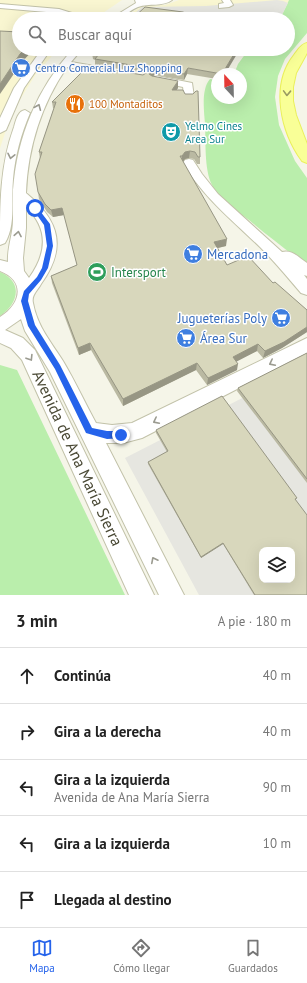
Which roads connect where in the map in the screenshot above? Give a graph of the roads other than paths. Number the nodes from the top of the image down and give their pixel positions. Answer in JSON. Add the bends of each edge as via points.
{"nodes":[{"id":1,"x":133,"y":0,"type":"edge"},
{"id":2,"x":168,"y":0,"type":"edge"},
{"id":3,"x":149,"y":3,"type":"junction"},
{"id":4,"x":0,"y":6,"type":"edge"},
{"id":5,"x":64,"y":12,"type":"edge"},
{"id":6,"x":118,"y":12,"type":"edge"},
{"id":7,"x":122,"y":12,"type":"edge"},
{"id":8,"x":307,"y":46,"type":"edge"},
{"id":9,"x":43,"y":56,"type":"edge"},
{"id":10,"x":62,"y":56,"type":"edge"},
{"id":11,"x":71,"y":56,"type":"edge"},
{"id":12,"x":307,"y":58,"type":"edge"},
{"id":13,"x":64,"y":64,"type":"junction"},
{"id":14,"x":114,"y":72,"type":"edge"},
{"id":15,"x":155,"y":79,"type":"edge"},
{"id":16,"x":189,"y":97,"type":"edge"},
{"id":17,"x":0,"y":130,"type":"edge"},
{"id":18,"x":307,"y":136,"type":"edge"},
{"id":19,"x":307,"y":158,"type":"edge"},
{"id":20,"x":189,"y":163,"type":"dead end"},
{"id":21,"x":19,"y":194,"type":"junction"},
{"id":22,"x":0,"y":240,"type":"edge"},
{"id":23,"x":266,"y":245,"type":"junction"},
{"id":24,"x":0,"y":265,"type":"edge"},
{"id":25,"x":17,"y":272,"type":"junction"},
{"id":26,"x":307,"y":272,"type":"edge"},
{"id":27,"x":307,"y":289,"type":"edge"},
{"id":28,"x":25,"y":297,"type":"junction"},
{"id":29,"x":0,"y":325,"type":"edge"},
{"id":30,"x":0,"y":335,"type":"edge"},
{"id":31,"x":307,"y":345,"type":"edge"},
{"id":32,"x":89,"y":431,"type":"junction"},
{"id":33,"x":142,"y":595,"type":"edge"},
{"id":34,"x":172,"y":595,"type":"edge"}],
"edges":[{"from":1,"to":3,"type":"street"},
{"from":1,"to":6,"type":"street"},
{"from":2,"to":3,"type":"street"},
{"from":3,"to":7,"type":"street","via":[[136,5]]},
{"from":4,"to":5,"type":"street"},
{"from":8,"to":19,"type":"main road","one_way":true,"via":[[292,68],[287,89],[287,107],[292,127]]},
{"from":9,"to":17,"type":"street","via":[[19,88]]},
{"from":10,"to":22,"type":"street","one_way":true,"via":[[37,88],[17,133],[8,171],[4,233]]},
{"from":11,"to":13,"type":"street","name":"Avenida de Ana María Sierra"},
{"from":12,"to":18,"type":"main road","via":[[299,74],[297,107]]},
{"from":13,"to":14,"type":"street"},
{"from":21,"to":13,"type":"street","name":"Avenida de Ana María Sierra","one_way":true,"via":[[28,133],[42,100]]},
{"from":15,"to":16,"type":"street","via":[[188,85]]},
{"from":20,"to":23,"type":"street","via":[[204,185]]},
{"from":25,"to":21,"type":"street","name":"Avenida de Ana María Sierra","one_way":true,"via":[[14,260],[19,232]]},
{"from":21,"to":28,"type":"street","via":[[43,217],[49,233],[50,246],[45,268]]},
{"from":23,"to":26,"type":"street","via":[[287,256]]},
{"from":23,"to":27,"type":"street"},
{"from":24,"to":25,"type":"street"},
{"from":25,"to":28,"type":"street","name":"Avenida de Ana María Sierra","via":[[26,285]]},
{"from":28,"to":29,"type":"street","via":[[17,313]]},
{"from":28,"to":32,"type":"street","name":"Avenida de Ana María Sierra","via":[[32,326],[57,367]]},
{"from":30,"to":33,"type":"street","name":"Avenida de Ana María Sierra","one_way":true,"via":[[17,342],[29,355]]},
{"from":31,"to":32,"type":"street","one_way":true,"via":[[135,432],[107,435]]},
{"from":34,"to":32,"type":"street","name":"Avenida de Ana María Sierra","one_way":true}]}
